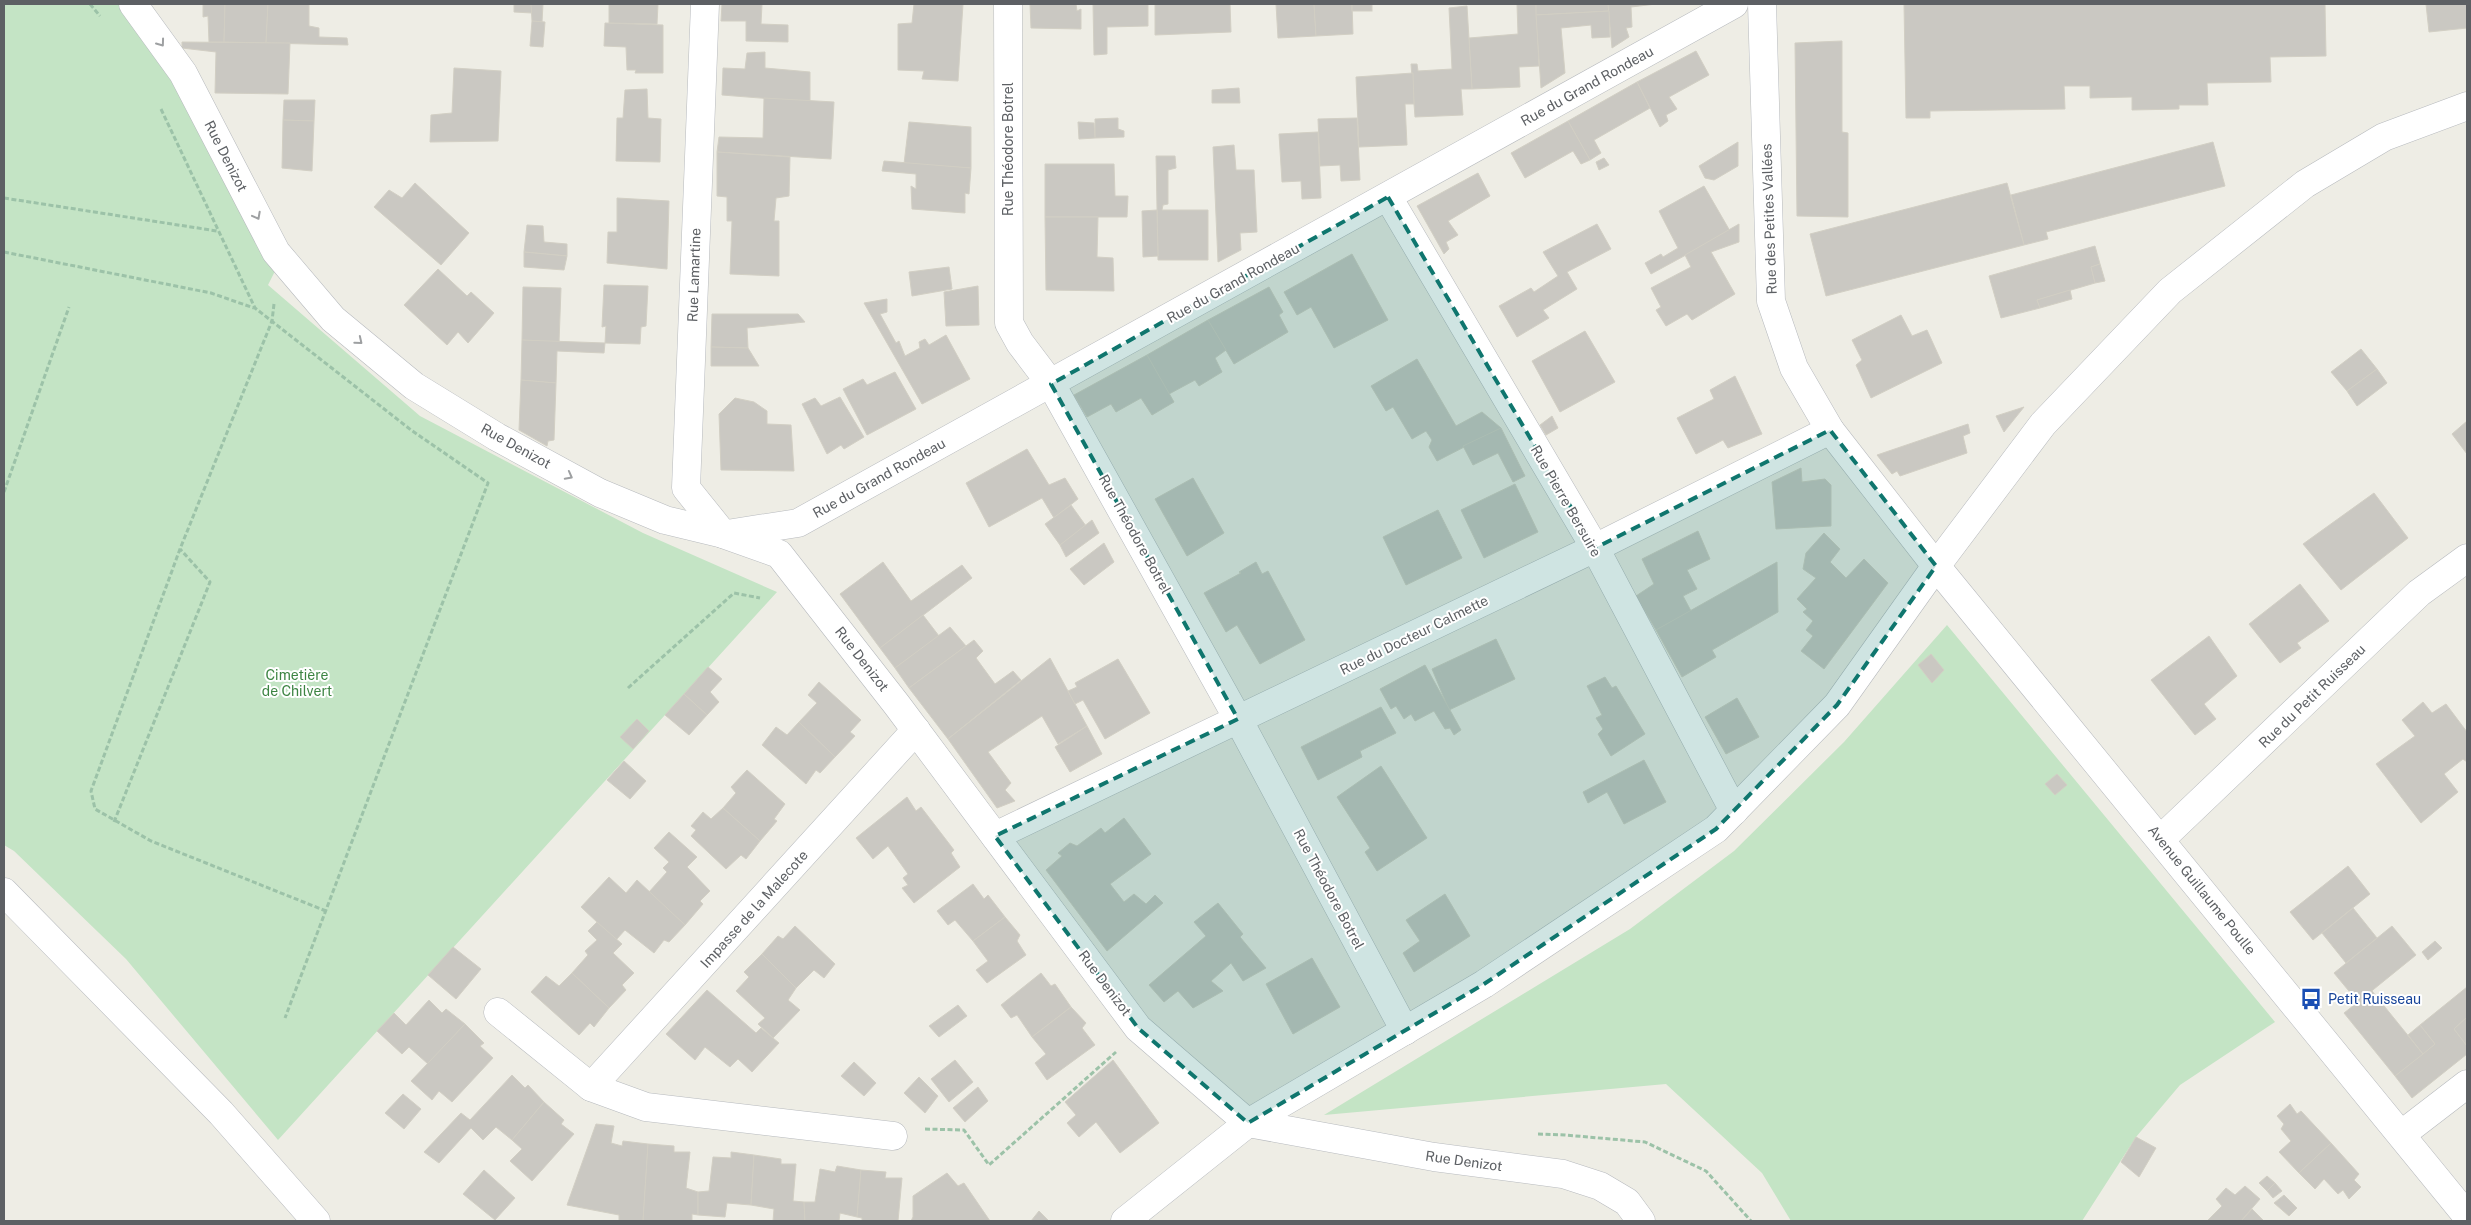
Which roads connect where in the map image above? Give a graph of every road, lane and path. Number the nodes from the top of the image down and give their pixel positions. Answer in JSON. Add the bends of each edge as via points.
{"nodes":[{"id":1,"x":90,"y":4,"type":"edge"},
{"id":2,"x":133,"y":4,"type":"edge"},
{"id":3,"x":705,"y":4,"type":"edge"},
{"id":4,"x":1008,"y":4,"type":"edge"},
{"id":5,"x":1734,"y":4,"type":"edge"},
{"id":6,"x":1762,"y":4,"type":"edge"},
{"id":7,"x":102,"y":18,"type":"dead end"},
{"id":8,"x":158,"y":103,"type":"dead end"},
{"id":9,"x":2467,"y":106,"type":"edge"},
{"id":10,"x":4,"y":198,"type":"edge"},
{"id":11,"x":1388,"y":198,"type":"junction"},
{"id":12,"x":217,"y":231,"type":"junction"},
{"id":13,"x":4,"y":252,"type":"edge"},
{"id":14,"x":293,"y":272,"type":"junction"},
{"id":15,"x":69,"y":307,"type":"dead end"},
{"id":16,"x":255,"y":308,"type":"junction"},
{"id":17,"x":272,"y":321,"type":"junction"},
{"id":18,"x":1051,"y":384,"type":"junction"},
{"id":19,"x":1830,"y":430,"type":"junction"},
{"id":20,"x":4,"y":492,"type":"edge"},
{"id":21,"x":723,"y":534,"type":"junction"},
{"id":22,"x":1594,"y":548,"type":"junction"},
{"id":23,"x":180,"y":549,"type":"junction"},
{"id":24,"x":2467,"y":558,"type":"edge"},
{"id":25,"x":1936,"y":566,"type":"junction"},
{"id":26,"x":760,"y":598,"type":"dead end"},
{"id":27,"x":628,"y":688,"type":"dead end"},
{"id":28,"x":1238,"y":719,"type":"junction"},
{"id":29,"x":916,"y":730,"type":"junction"},
{"id":30,"x":1734,"y":811,"type":"junction"},
{"id":31,"x":114,"y":822,"type":"junction"},
{"id":32,"x":995,"y":836,"type":"junction"},
{"id":33,"x":2161,"y":839,"type":"junction"},
{"id":34,"x":4,"y":892,"type":"edge"},
{"id":35,"x":326,"y":911,"type":"junction"},
{"id":36,"x":498,"y":1012,"type":"dead end"},
{"id":37,"x":285,"y":1018,"type":"dead end"},
{"id":38,"x":1138,"y":1028,"type":"junction"},
{"id":39,"x":1405,"y":1031,"type":"junction"},
{"id":40,"x":2467,"y":1084,"type":"edge"},
{"id":41,"x":591,"y":1087,"type":"junction"},
{"id":42,"x":1248,"y":1123,"type":"junction"},
{"id":43,"x":2402,"y":1134,"type":"junction"},
{"id":44,"x":893,"y":1136,"type":"joint"},
{"id":45,"x":2459,"y":1216,"type":"edge"},
{"id":46,"x":316,"y":1221,"type":"edge"},
{"id":47,"x":1125,"y":1221,"type":"edge"},
{"id":48,"x":1641,"y":1221,"type":"edge"}],
"edges":[{"from":1,"to":7,"type":"path"},
{"from":2,"to":14,"type":"street","name":"Rue Denizot","one_way":true,"via":[[183,73],[276,252]]},
{"from":3,"to":21,"type":"street","name":"Rue Lamartine","via":[[686,488]]},
{"from":4,"to":18,"type":"street","name":"Rue Théodore Botrel","via":[[1007,310],[1013,333]]},
{"from":5,"to":11,"type":"street","name":"Rue du Grand Rondeau"},
{"from":6,"to":19,"type":"street","name":"Rue des Petites Vallées","via":[[1771,301],[1794,368]]},
{"from":8,"to":12,"type":"path"},
{"from":9,"to":25,"type":"street","via":[[2384,137],[2305,184],[2170,291],[2043,424]]},
{"from":10,"to":12,"type":"path"},
{"from":11,"to":18,"type":"street","name":"Rue du Grand Rondeau"},
{"from":11,"to":22,"type":"street","name":"Rue Pierre Bersuire"},
{"from":12,"to":16,"type":"path"},
{"from":13,"to":16,"type":"path","via":[[211,293]]},
{"from":14,"to":17,"type":"path","via":[[276,292]]},
{"from":14,"to":21,"type":"street","name":"Rue Denizot","one_way":true,"via":[[333,319],[414,386],[497,437],[600,493],[665,520]]},
{"from":15,"to":20,"type":"path"},
{"from":16,"to":17,"type":"path"},
{"from":17,"to":23,"type":"path"},
{"from":17,"to":35,"type":"path","via":[[411,430],[488,483]]},
{"from":18,"to":21,"type":"street","name":"Rue du Grand Rondeau","via":[[798,522]]},
{"from":18,"to":28,"type":"street","name":"Rue Théodore Botrel"},
{"from":19,"to":22,"type":"street","name":"Rue du Docteur Calmette"},
{"from":19,"to":25,"type":"street","name":"Rue des Petites Vallées"},
{"from":21,"to":29,"type":"street","name":"Rue Denizot","via":[[779,554]]},
{"from":22,"to":28,"type":"street","name":"Rue du Docteur Calmette"},
{"from":22,"to":30,"type":"street","name":"Rue Pierre Bersuire"},
{"from":23,"to":31,"type":"path","via":[[91,791],[95,809]]},
{"from":23,"to":31,"type":"path","via":[[210,582]]},
{"from":24,"to":33,"type":"street","name":"Rue du Petit Ruisseau","via":[[2419,593]]},
{"from":25,"to":30,"type":"street","via":[[1837,705]]},
{"from":25,"to":33,"type":"street","name":"Avenue Guillaume Poulle"},
{"from":26,"to":27,"type":"path","via":[[734,594]]},
{"from":28,"to":32,"type":"street","name":"Rue du Docteur Calmette"},
{"from":28,"to":39,"type":"street","name":"Rue Théodore Botrel"},
{"from":29,"to":32,"type":"street","name":"Rue Denizot"},
{"from":29,"to":41,"type":"street","name":"Impasse de la Malecote"},
{"from":30,"to":39,"type":"street","via":[[1716,830],[1484,984]]},
{"from":31,"to":35,"type":"path","via":[[151,841]]},
{"from":32,"to":38,"type":"street","name":"Rue Denizot"},
{"from":33,"to":43,"type":"street","name":"Avenue Guillaume Poulle"},
{"from":34,"to":46,"type":"street","via":[[221,1113]]},
{"from":35,"to":37,"type":"path"},
{"from":36,"to":41,"type":"street"},
{"from":38,"to":42,"type":"street","name":"Rue Denizot"},
{"from":38,"to":44,"type":"path","via":[[989,1165],[964,1130],[919,1128]]},
{"from":39,"to":42,"type":"street"},
{"from":40,"to":43,"type":"street"},
{"from":41,"to":44,"type":"street","via":[[646,1108]]},
{"from":42,"to":47,"type":"street"},
{"from":42,"to":48,"type":"street","name":"Rue Denizot","via":[[1434,1157],[1563,1174],[1600,1186],[1627,1202]]},
{"from":43,"to":45,"type":"street","name":"Avenue Guillaume Poulle"}]}
